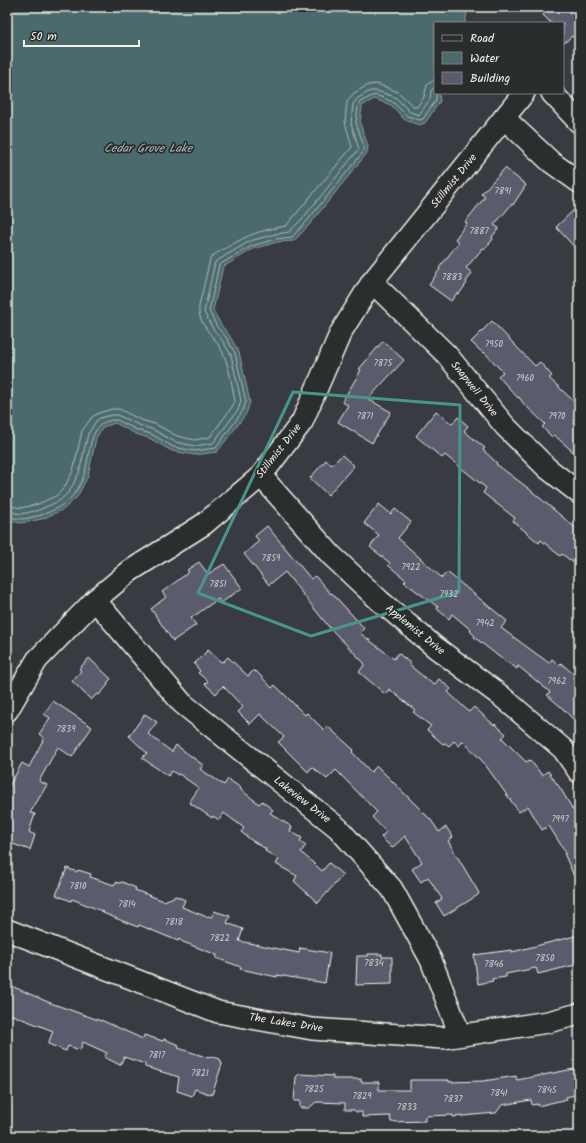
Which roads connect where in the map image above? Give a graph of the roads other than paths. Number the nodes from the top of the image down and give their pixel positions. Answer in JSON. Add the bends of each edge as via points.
{"nodes":[{"id":1,"x":523,"y":94,"type":"edge"},
{"id":2,"x":553,"y":94,"type":"edge"},
{"id":3,"x":504,"y":118,"type":"junction"},
{"id":4,"x":579,"y":122,"type":"edge"},
{"id":5,"x":579,"y":182,"type":"edge"},
{"id":6,"x":372,"y":282,"type":"junction"},
{"id":7,"x":261,"y":476,"type":"junction"},
{"id":8,"x":579,"y":493,"type":"edge"},
{"id":9,"x":95,"y":600,"type":"junction"},
{"id":10,"x":7,"y":711,"type":"edge"},
{"id":11,"x":579,"y":772,"type":"edge"},
{"id":12,"x":7,"y":930,"type":"edge"},
{"id":13,"x":579,"y":1014,"type":"edge"},
{"id":14,"x":460,"y":1035,"type":"junction"}],
"edges":[{"from":1,"to":3,"type":"street","name":"Stillmist Drive"},
{"from":2,"to":4,"type":"street"},
{"from":3,"to":5,"type":"street","via":[[551,162]]},
{"from":3,"to":6,"type":"street","name":"Stillmist Drive"},
{"from":6,"to":7,"type":"street","name":"Stillmist Drive","via":[[341,332],[302,422]]},
{"from":6,"to":8,"type":"street","name":"Snapwell Drive","via":[[447,355],[505,426],[547,468]]},
{"from":7,"to":9,"type":"street","name":"Stillmist Drive","via":[[204,524],[130,571]]},
{"from":7,"to":11,"type":"street","name":"Applemist Drive","via":[[331,555],[380,602],[501,696],[563,749]]},
{"from":9,"to":10,"type":"street","name":"Stillmist Drive","via":[[36,660]]},
{"from":9,"to":14,"type":"street","name":"Lakeview Drive","via":[[182,703],[338,828],[392,889],[431,960]]},
{"from":12,"to":14,"type":"street","name":"The Lakes Drive","via":[[218,1012],[312,1029],[443,1038]]},
{"from":13,"to":14,"type":"street","name":"The Lakes Drive","via":[[548,1022]]}]}
